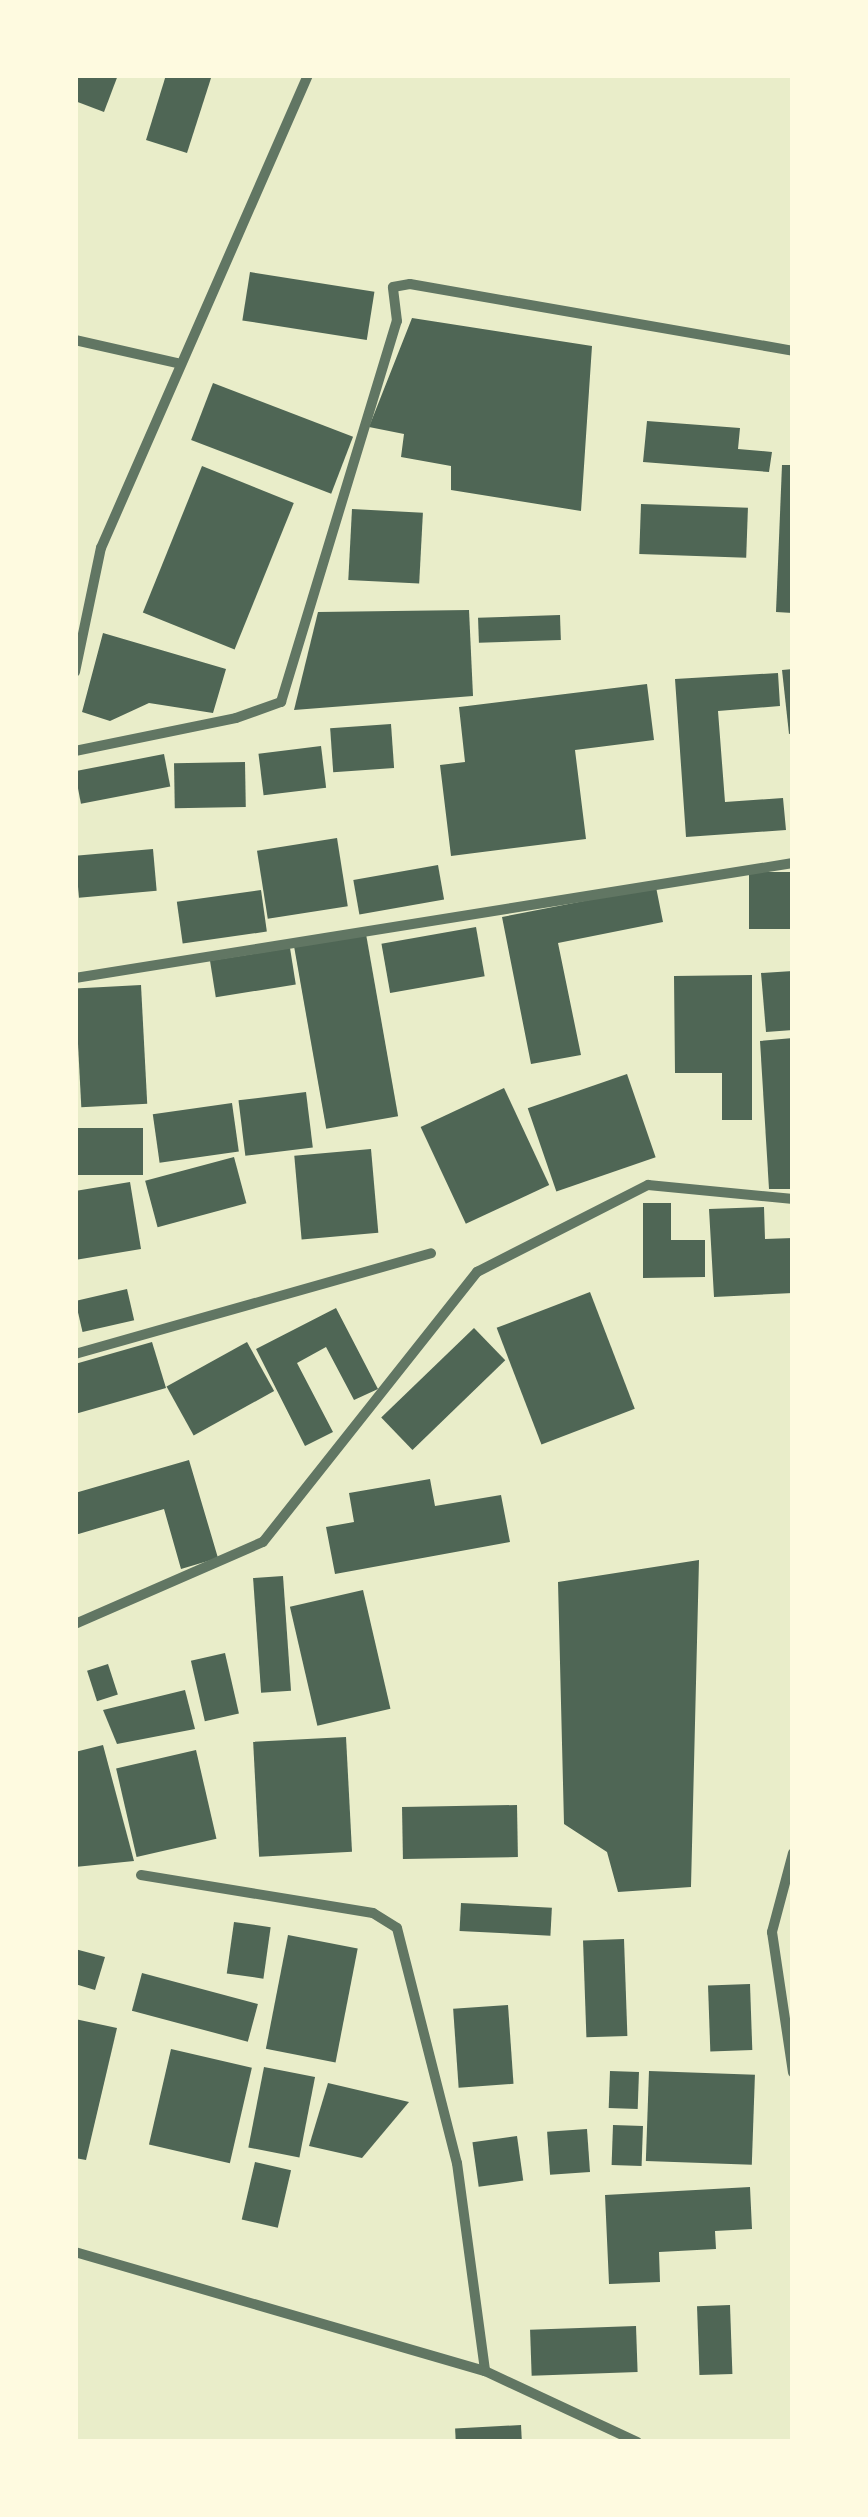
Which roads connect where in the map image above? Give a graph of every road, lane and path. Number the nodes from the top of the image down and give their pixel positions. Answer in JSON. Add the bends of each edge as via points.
{"nodes":[{"id":1,"x":308,"y":75,"type":"edge"},
{"id":2,"x":75,"y":340,"type":"edge"},
{"id":3,"x":793,"y":351,"type":"edge"},
{"id":4,"x":176,"y":363,"type":"junction"},
{"id":5,"x":75,"y":672,"type":"edge"},
{"id":6,"x":75,"y":751,"type":"edge"},
{"id":7,"x":793,"y":862,"type":"edge"},
{"id":8,"x":75,"y":978,"type":"edge"},
{"id":9,"x":793,"y":1199,"type":"edge"},
{"id":10,"x":431,"y":1253,"type":"dead end"},
{"id":11,"x":75,"y":1354,"type":"edge"},
{"id":12,"x":75,"y":1624,"type":"edge"},
{"id":13,"x":793,"y":1853,"type":"edge"},
{"id":14,"x":141,"y":1875,"type":"dead end"},
{"id":15,"x":793,"y":2072,"type":"edge"},
{"id":16,"x":75,"y":2252,"type":"edge"},
{"id":17,"x":484,"y":2371,"type":"junction"},
{"id":18,"x":637,"y":2442,"type":"edge"}],
"edges":[{"from":1,"to":4,"type":"street"},
{"from":2,"to":4,"type":"street"},
{"from":3,"to":6,"type":"street","via":[[410,284],[392,287],[397,321],[281,702],[236,718]]},
{"from":4,"to":5,"type":"street","via":[[101,548]]},
{"from":7,"to":8,"type":"street"},
{"from":9,"to":12,"type":"street","via":[[648,1184],[477,1272],[263,1542]]},
{"from":10,"to":11,"type":"street"},
{"from":13,"to":15,"type":"street","via":[[772,1932]]},
{"from":14,"to":17,"type":"street","via":[[373,1913],[397,1928],[457,2163]]},
{"from":16,"to":17,"type":"street"},
{"from":17,"to":18,"type":"street"}]}
